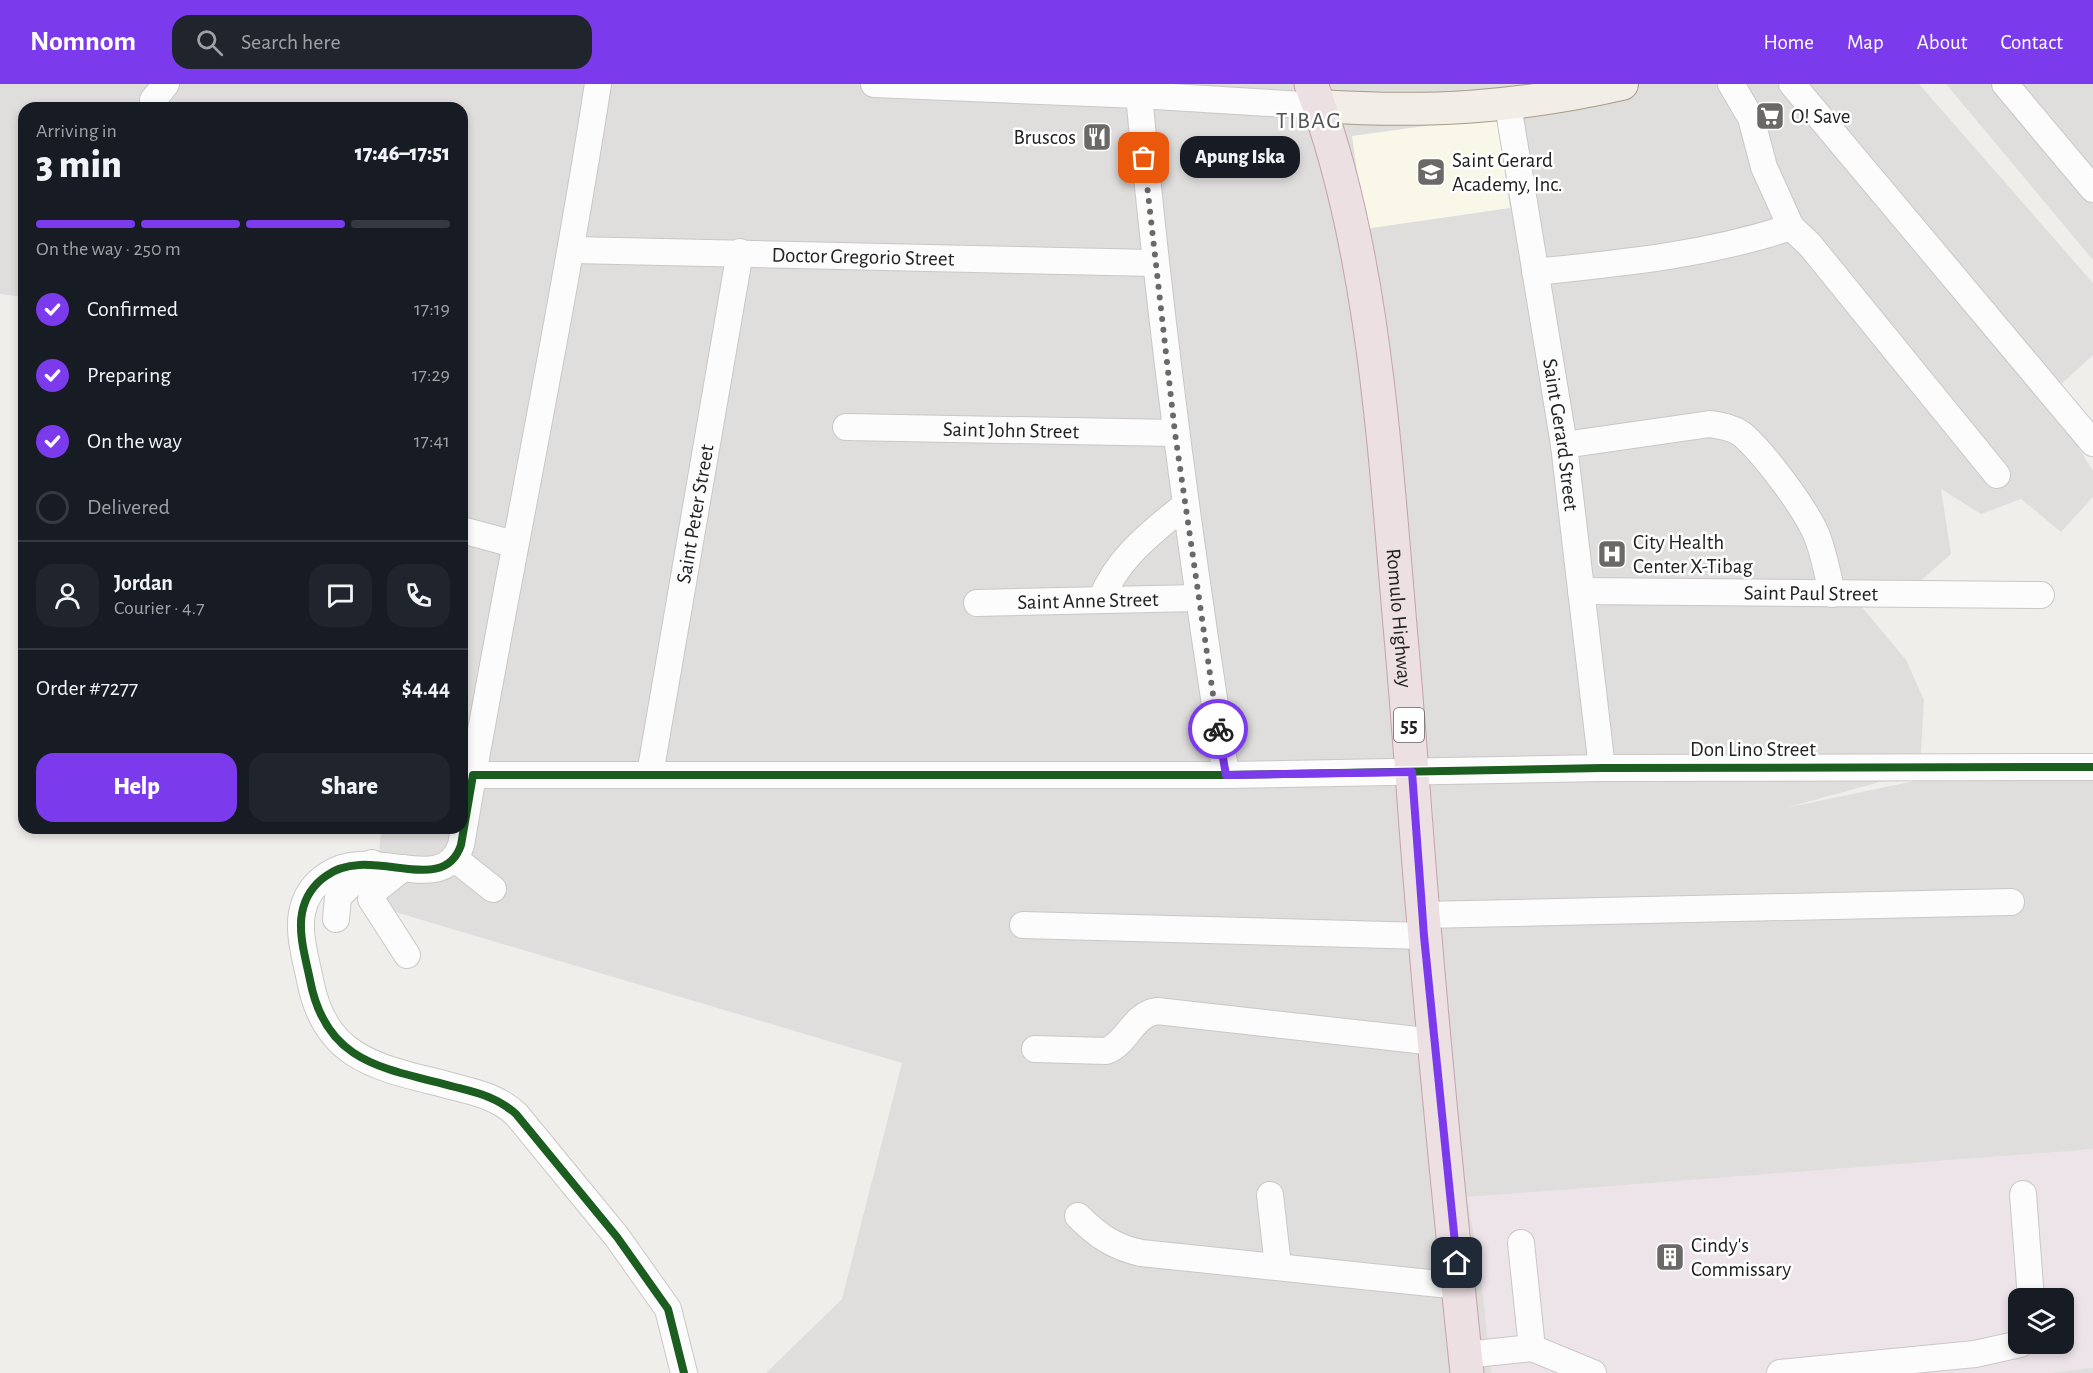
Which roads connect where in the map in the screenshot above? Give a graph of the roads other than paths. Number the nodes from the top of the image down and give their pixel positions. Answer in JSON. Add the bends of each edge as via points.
{"nodes":[{"id":1,"x":598,"y":84,"type":"edge"},
{"id":2,"x":874,"y":84,"type":"edge"},
{"id":3,"x":1622,"y":84,"type":"edge"},
{"id":4,"x":1731,"y":84,"type":"edge"},
{"id":5,"x":1792,"y":84,"type":"edge"},
{"id":6,"x":2005,"y":84,"type":"edge"},
{"id":7,"x":967,"y":86,"type":"edge"},
{"id":8,"x":1083,"y":88,"type":"edge"},
{"id":9,"x":1138,"y":95,"type":"junction"},
{"id":10,"x":1315,"y":95,"type":"edge"},
{"id":11,"x":1508,"y":105,"type":"junction"},
{"id":12,"x":2093,"y":189,"type":"edge"},
{"id":13,"x":1791,"y":227,"type":"junction"},
{"id":14,"x":572,"y":250,"type":"junction"},
{"id":15,"x":740,"y":252,"type":"junction"},
{"id":16,"x":1154,"y":262,"type":"junction"},
{"id":17,"x":1535,"y":272,"type":"junction"},
{"id":18,"x":846,"y":427,"type":"dead end"},
{"id":19,"x":1175,"y":433,"type":"junction"},
{"id":20,"x":2093,"y":443,"type":"edge"},
{"id":21,"x":1564,"y":444,"type":"junction"},
{"id":22,"x":1997,"y":475,"type":"dead end"},
{"id":23,"x":1185,"y":505,"type":"junction"},
{"id":24,"x":468,"y":532,"type":"edge"},
{"id":25,"x":514,"y":544,"type":"junction"},
{"id":26,"x":1581,"y":591,"type":"junction"},
{"id":27,"x":1832,"y":594,"type":"junction"},
{"id":28,"x":2041,"y":596,"type":"dead end"},
{"id":29,"x":1198,"y":598,"type":"junction"},
{"id":30,"x":1101,"y":600,"type":"junction"},
{"id":31,"x":977,"y":603,"type":"dead end"},
{"id":32,"x":2093,"y":767,"type":"edge"},
{"id":33,"x":1602,"y":768,"type":"junction"},
{"id":34,"x":1413,"y":772,"type":"junction"},
{"id":35,"x":650,"y":774,"type":"junction"},
{"id":36,"x":473,"y":775,"type":"junction"},
{"id":37,"x":1226,"y":775,"type":"junction"},
{"id":38,"x":468,"y":804,"type":"edge"},
{"id":39,"x":463,"y":834,"type":"edge"},
{"id":40,"x":454,"y":858,"type":"junction"},
{"id":41,"x":372,"y":863,"type":"junction"},
{"id":42,"x":403,"y":868,"type":"junction"},
{"id":43,"x":493,"y":889,"type":"dead end"},
{"id":44,"x":2011,"y":902,"type":"dead end"},
{"id":45,"x":336,"y":919,"type":"dead end"},
{"id":46,"x":1023,"y":925,"type":"dead end"},
{"id":47,"x":1424,"y":926,"type":"junction"},
{"id":48,"x":407,"y":955,"type":"dead end"},
{"id":49,"x":1435,"y":1042,"type":"junction"},
{"id":50,"x":1035,"y":1049,"type":"dead end"},
{"id":51,"x":2024,"y":1194,"type":"dead end"},
{"id":52,"x":1270,"y":1195,"type":"dead end"},
{"id":53,"x":1078,"y":1216,"type":"dead end"},
{"id":54,"x":1521,"y":1243,"type":"dead end"},
{"id":55,"x":1278,"y":1266,"type":"junction"},
{"id":56,"x":1459,"y":1286,"type":"junction"},
{"id":57,"x":2030,"y":1288,"type":"edge"},
{"id":58,"x":2008,"y":1347,"type":"edge"},
{"id":59,"x":1533,"y":1348,"type":"junction"},
{"id":60,"x":1466,"y":1364,"type":"edge"},
{"id":61,"x":684,"y":1373,"type":"edge"},
{"id":62,"x":1593,"y":1373,"type":"edge"},
{"id":63,"x":1780,"y":1373,"type":"edge"}],
"edges":[{"from":1,"to":14,"type":"street"},
{"from":2,"to":7,"type":"street"},
{"from":3,"to":11,"type":"main road"},
{"from":4,"to":13,"type":"street","via":[[1751,118],[1764,167]]},
{"from":5,"to":20,"type":"street"},
{"from":6,"to":12,"type":"street"},
{"from":7,"to":8,"type":"street"},
{"from":8,"to":9,"type":"street"},
{"from":9,"to":10,"type":"street"},
{"from":9,"to":16,"type":"street"},
{"from":10,"to":11,"type":"main road","via":[[1384,110]]},
{"from":10,"to":34,"type":"highway","name":"Romulo Highway","number":"55","via":[[1344,199],[1369,326],[1388,488]]},
{"from":11,"to":17,"type":"street","name":"Saint Gerard Street"},
{"from":13,"to":17,"type":"street","via":[[1676,256]]},
{"from":13,"to":22,"type":"street","via":[[1810,245]]},
{"from":14,"to":15,"type":"street","name":"Doctor Gregorio Street"},
{"from":14,"to":25,"type":"street"},
{"from":15,"to":16,"type":"street","name":"Doctor Gregorio Street"},
{"from":15,"to":35,"type":"street","name":"Saint Peter Street"},
{"from":16,"to":19,"type":"street"},
{"from":17,"to":21,"type":"street","name":"Saint Gerard Street"},
{"from":18,"to":19,"type":"street","name":"Saint John Street"},
{"from":19,"to":23,"type":"street"},
{"from":21,"to":26,"type":"street","name":"Saint Gerard Street"},
{"from":21,"to":27,"type":"street","via":[[1710,423],[1743,435],[1809,521],[1826,562]]},
{"from":23,"to":29,"type":"street"},
{"from":23,"to":30,"type":"street","via":[[1123,559]]},
{"from":24,"to":25,"type":"street"},
{"from":25,"to":36,"type":"street"},
{"from":26,"to":27,"type":"street","name":"Saint Paul Street"},
{"from":26,"to":33,"type":"street","name":"Saint Gerard Street"},
{"from":27,"to":28,"type":"street","name":"Saint Paul Street"},
{"from":29,"to":30,"type":"street","name":"Saint Anne Street"},
{"from":29,"to":37,"type":"street"},
{"from":30,"to":31,"type":"street","name":"Saint Anne Street"},
{"from":32,"to":33,"type":"street","name":"Don Lino Street"},
{"from":33,"to":34,"type":"street","name":"Don Lino Street"},
{"from":34,"to":37,"type":"street","name":"Don Lino Street"},
{"from":34,"to":47,"type":"highway","name":"Romulo Highway","number":"55"},
{"from":35,"to":36,"type":"street","name":"Don Lino Street"},
{"from":35,"to":37,"type":"street","name":"Don Lino Street"},
{"from":36,"to":38,"type":"street"},
{"from":39,"to":40,"type":"street"},
{"from":40,"to":42,"type":"street","via":[[431,870]]},
{"from":40,"to":43,"type":"street"},
{"from":41,"to":42,"type":"street"},
{"from":41,"to":45,"type":"street","via":[[339,897]]},
{"from":41,"to":61,"type":"street","via":[[330,873],[311,890],[306,901],[303,940],[322,1022],[329,1033],[358,1056],[495,1098],[516,1114],[617,1237],[668,1309]]},
{"from":42,"to":48,"type":"street","via":[[373,892],[371,898]]},
{"from":44,"to":47,"type":"street"},
{"from":46,"to":47,"type":"street"},
{"from":47,"to":49,"type":"highway","name":"Romulo Highway","number":"55"},
{"from":49,"to":50,"type":"street","via":[[1157,1011],[1142,1017],[1116,1046],[1106,1051]]},
{"from":49,"to":56,"type":"highway","name":"Romulo Highway","number":"55"},
{"from":51,"to":57,"type":"street"},
{"from":52,"to":55,"type":"street"},
{"from":53,"to":55,"type":"street","via":[[1100,1237],[1119,1248]]},
{"from":54,"to":59,"type":"street"},
{"from":55,"to":56,"type":"street"},
{"from":56,"to":60,"type":"highway","name":"Romulo Highway","number":"55"},
{"from":58,"to":63,"type":"street","via":[[1975,1354]]},
{"from":59,"to":60,"type":"street"},
{"from":59,"to":62,"type":"street"}]}
